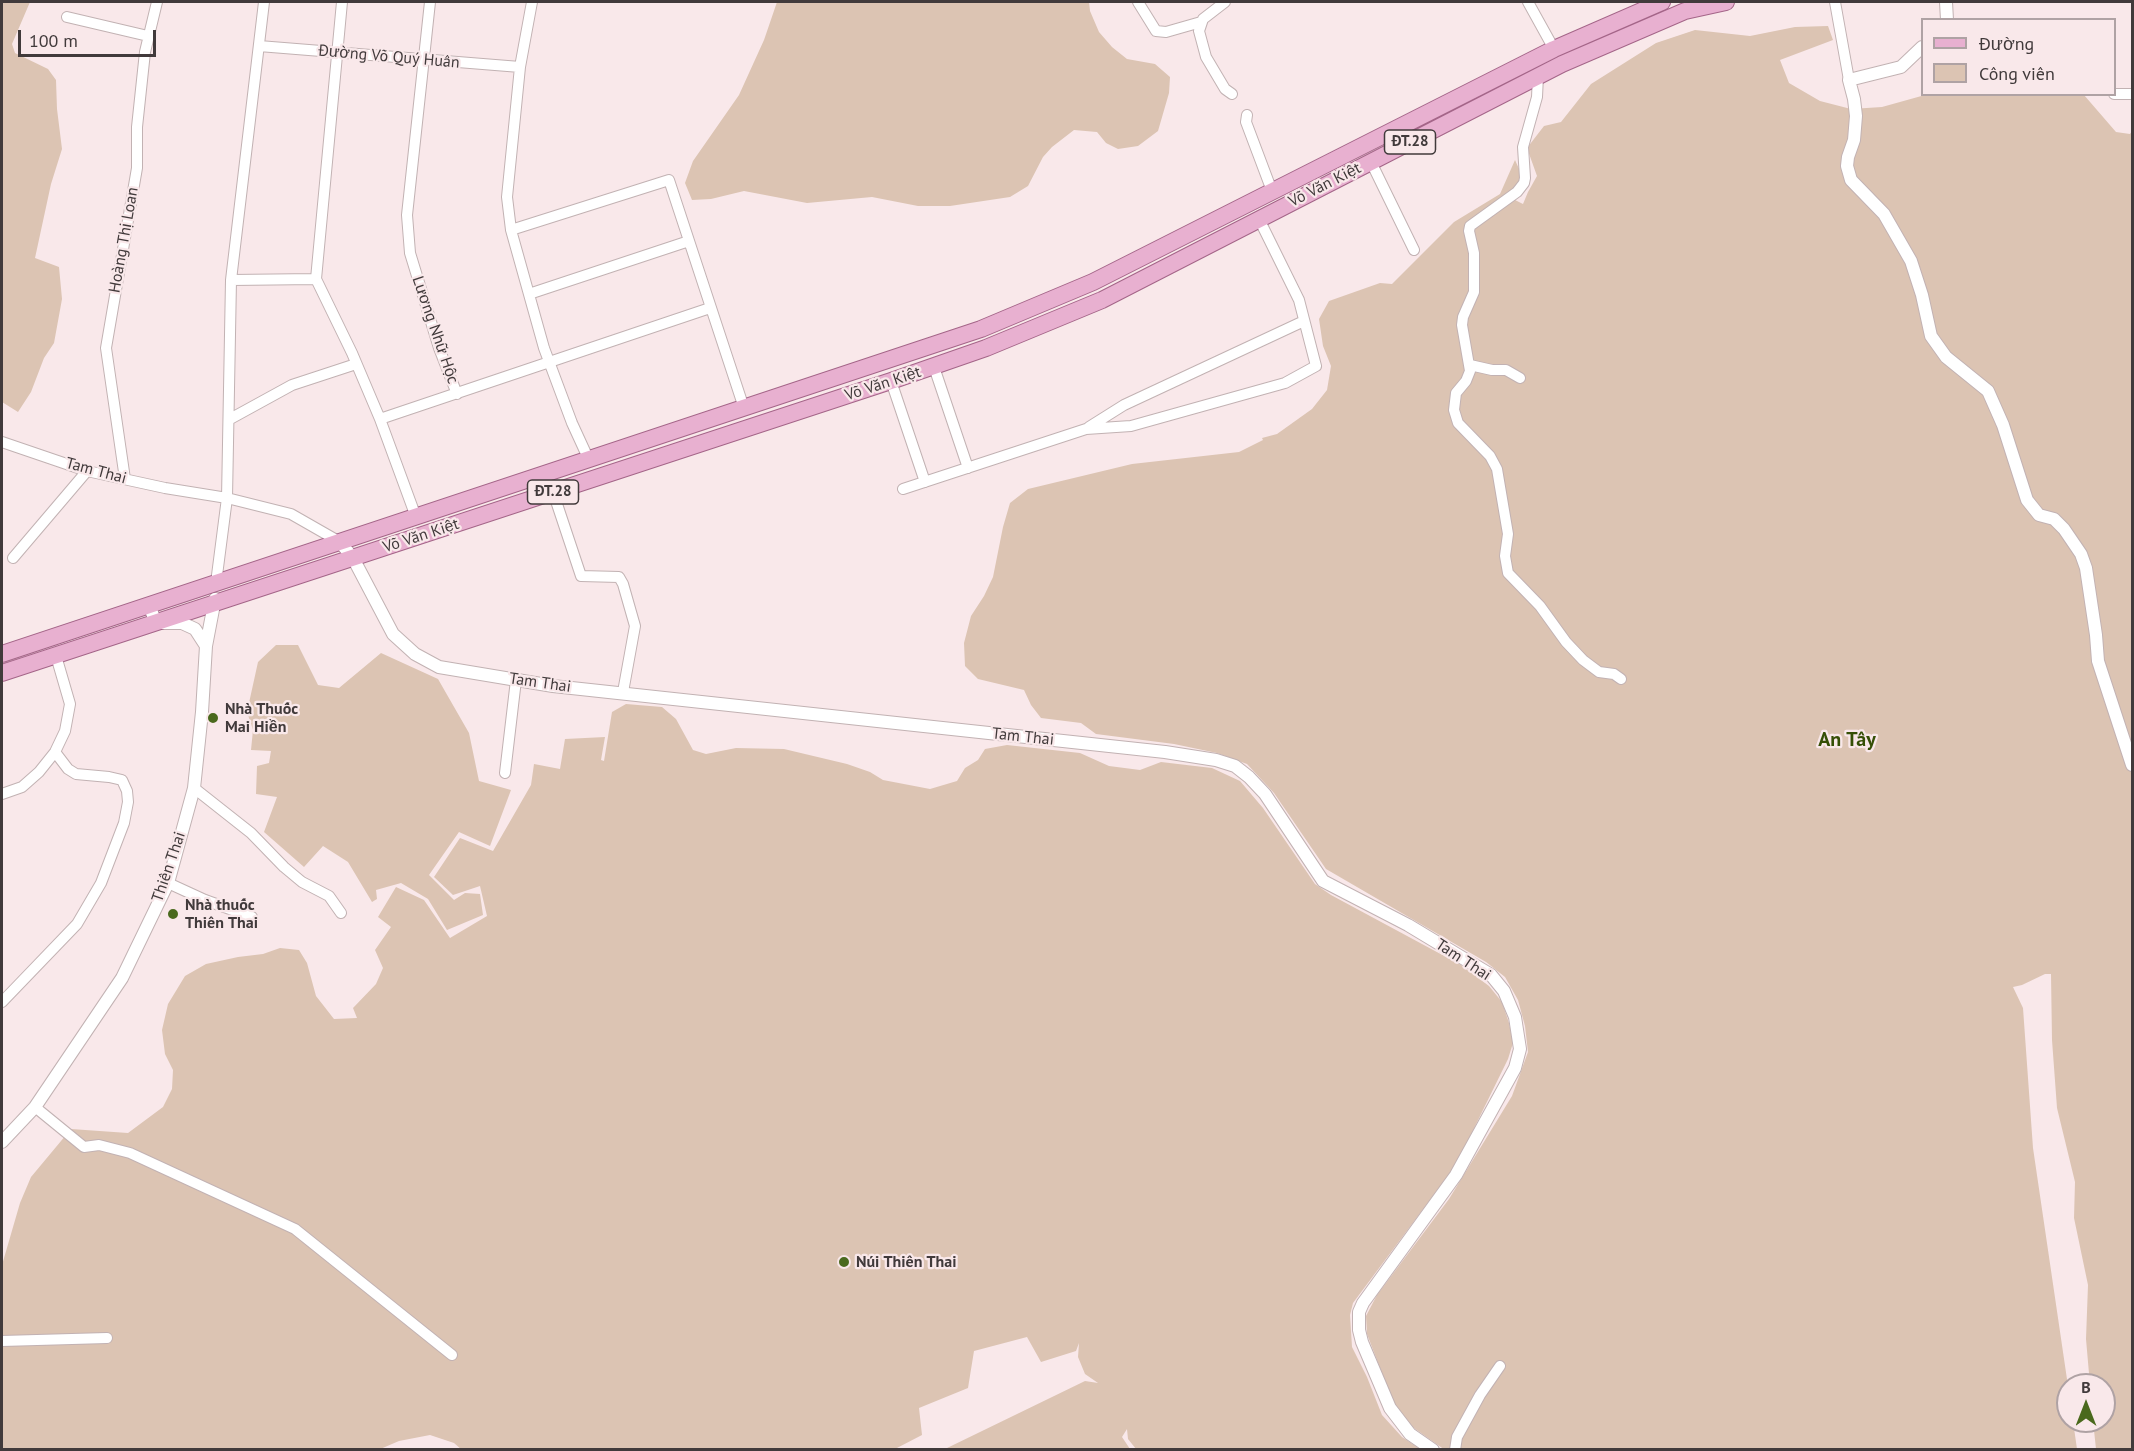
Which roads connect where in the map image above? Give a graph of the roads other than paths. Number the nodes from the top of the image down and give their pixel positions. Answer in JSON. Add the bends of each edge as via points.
{"nodes":[{"id":1,"x":157,"y":2,"type":"edge"},
{"id":2,"x":264,"y":2,"type":"edge"},
{"id":3,"x":342,"y":2,"type":"edge"},
{"id":4,"x":430,"y":2,"type":"edge"},
{"id":5,"x":532,"y":2,"type":"edge"},
{"id":6,"x":1138,"y":2,"type":"edge"},
{"id":7,"x":1224,"y":2,"type":"edge"},
{"id":8,"x":1528,"y":2,"type":"edge"},
{"id":9,"x":1726,"y":2,"type":"edge"},
{"id":10,"x":1835,"y":2,"type":"edge"},
{"id":11,"x":1946,"y":2,"type":"edge"},
{"id":12,"x":1654,"y":3,"type":"edge"},
{"id":13,"x":67,"y":17,"type":"dead end"},
{"id":14,"x":1947,"y":18,"type":"edge"},
{"id":15,"x":1201,"y":22,"type":"junction"},
{"id":16,"x":1656,"y":23,"type":"junction"},
{"id":17,"x":148,"y":36,"type":"junction"},
{"id":18,"x":259,"y":46,"type":"junction"},
{"id":19,"x":1554,"y":49,"type":"junction"},
{"id":20,"x":1921,"y":49,"type":"edge"},
{"id":21,"x":337,"y":52,"type":"junction"},
{"id":22,"x":424,"y":59,"type":"junction"},
{"id":23,"x":520,"y":67,"type":"junction"},
{"id":24,"x":1538,"y":76,"type":"junction"},
{"id":25,"x":1849,"y":80,"type":"junction"},
{"id":26,"x":1232,"y":94,"type":"dead end"},
{"id":27,"x":2116,"y":94,"type":"edge"},
{"id":28,"x":2133,"y":94,"type":"edge"},
{"id":29,"x":1247,"y":115,"type":"dead end"},
{"id":30,"x":1371,"y":162,"type":"junction"},
{"id":31,"x":1314,"y":170,"type":"junction"},
{"id":32,"x":1323,"y":186,"type":"junction"},
{"id":33,"x":1272,"y":191,"type":"junction"},
{"id":34,"x":1259,"y":219,"type":"junction"},
{"id":35,"x":511,"y":230,"type":"junction"},
{"id":36,"x":688,"y":241,"type":"junction"},
{"id":37,"x":1414,"y":250,"type":"dead end"},
{"id":38,"x":316,"y":279,"type":"junction"},
{"id":39,"x":231,"y":280,"type":"junction"},
{"id":40,"x":1093,"y":282,"type":"junction"},
{"id":41,"x":529,"y":294,"type":"junction"},
{"id":42,"x":1102,"y":300,"type":"junction"},
{"id":43,"x":710,"y":308,"type":"junction"},
{"id":44,"x":1304,"y":321,"type":"junction"},
{"id":45,"x":549,"y":362,"type":"junction"},
{"id":46,"x":356,"y":364,"type":"junction"},
{"id":47,"x":1470,"y":365,"type":"junction"},
{"id":48,"x":934,"y":367,"type":"junction"},
{"id":49,"x":1520,"y":378,"type":"dead end"},
{"id":50,"x":891,"y":381,"type":"junction"},
{"id":51,"x":457,"y":394,"type":"junction"},
{"id":52,"x":744,"y":408,"type":"junction"},
{"id":53,"x":380,"y":418,"type":"junction"},
{"id":54,"x":230,"y":419,"type":"junction"},
{"id":55,"x":1086,"y":429,"type":"junction"},
{"id":56,"x":2,"y":442,"type":"edge"},
{"id":57,"x":589,"y":460,"type":"junction"},
{"id":58,"x":968,"y":468,"type":"junction"},
{"id":59,"x":87,"y":471,"type":"junction"},
{"id":60,"x":125,"y":479,"type":"junction"},
{"id":61,"x":925,"y":482,"type":"junction"},
{"id":62,"x":903,"y":489,"type":"dead end"},
{"id":63,"x":553,"y":492,"type":"junction"},
{"id":64,"x":227,"y":498,"type":"junction"},
{"id":65,"x":416,"y":517,"type":"junction"},
{"id":66,"x":340,"y":542,"type":"junction"},
{"id":67,"x":14,"y":558,"type":"dead end"},
{"id":68,"x":353,"y":558,"type":"junction"},
{"id":69,"x":216,"y":583,"type":"junction"},
{"id":70,"x":215,"y":603,"type":"junction"},
{"id":71,"x":149,"y":605,"type":"junction"},
{"id":72,"x":156,"y":622,"type":"junction"},
{"id":73,"x":206,"y":646,"type":"junction"},
{"id":74,"x":2,"y":654,"type":"edge"},
{"id":75,"x":56,"y":656,"type":"junction"},
{"id":76,"x":2,"y":674,"type":"edge"},
{"id":77,"x":1621,"y":679,"type":"dead end"},
{"id":78,"x":516,"y":680,"type":"junction"},
{"id":79,"x":623,"y":692,"type":"junction"},
{"id":80,"x":55,"y":752,"type":"junction"},
{"id":81,"x":2133,"y":765,"type":"edge"},
{"id":82,"x":505,"y":773,"type":"dead end"},
{"id":83,"x":194,"y":788,"type":"junction"},
{"id":84,"x":2,"y":794,"type":"edge"},
{"id":85,"x":168,"y":883,"type":"junction"},
{"id":86,"x":341,"y":914,"type":"dead end"},
{"id":87,"x":252,"y":917,"type":"dead end"},
{"id":88,"x":2,"y":1002,"type":"edge"},
{"id":89,"x":35,"y":1107,"type":"junction"},
{"id":90,"x":2,"y":1141,"type":"edge"},
{"id":91,"x":107,"y":1338,"type":"dead end"},
{"id":92,"x":2,"y":1341,"type":"edge"},
{"id":93,"x":452,"y":1355,"type":"dead end"},
{"id":94,"x":1500,"y":1366,"type":"dead end"},
{"id":95,"x":1433,"y":1449,"type":"edge"},
{"id":96,"x":1455,"y":1449,"type":"edge"}],
"edges":[{"from":1,"to":17,"type":"street","name":"Hoàng Thị Loan"},
{"from":2,"to":18,"type":"street"},
{"from":3,"to":21,"type":"street"},
{"from":4,"to":22,"type":"street","name":"Lương Nhữ Hộc"},
{"from":5,"to":23,"type":"street"},
{"from":6,"to":15,"type":"street","via":[[1156,31]]},
{"from":7,"to":15,"type":"street"},
{"from":8,"to":19,"type":"street"},
{"from":9,"to":16,"type":"main road","name":"Võ Văn Kiệt","number":"ĐT.28","via":[[1685,10]]},
{"from":10,"to":25,"type":"street"},
{"from":11,"to":14,"type":"street"},
{"from":12,"to":16,"type":"main road"},
{"from":12,"to":19,"type":"main road","name":"Võ Văn Kiệt","number":"ĐT.28"},
{"from":13,"to":17,"type":"street"},
{"from":15,"to":26,"type":"street","via":[[1199,31],[1206,57]]},
{"from":16,"to":24,"type":"main road","name":"Võ Văn Kiệt","number":"ĐT.28"},
{"from":17,"to":60,"type":"street","name":"Hoàng Thị Loan","via":[[136,168],[106,348]]},
{"from":18,"to":21,"type":"street","name":"Đường Võ Quý Huân"},
{"from":18,"to":39,"type":"street"},
{"from":19,"to":31,"type":"main road","name":"Võ Văn Kiệt","number":"ĐT.28"},
{"from":20,"to":25,"type":"street","via":[[1901,67]]},
{"from":21,"to":22,"type":"street","name":"Đường Võ Quý Huân"},
{"from":21,"to":38,"type":"street"},
{"from":22,"to":23,"type":"street","name":"Đường Võ Quý Huân"},
{"from":22,"to":51,"type":"street","name":"Lương Nhữ Hộc","via":[[408,215],[410,254]]},
{"from":23,"to":35,"type":"street","via":[[507,197]]},
{"from":24,"to":30,"type":"main road","name":"Võ Văn Kiệt","number":"ĐT.28"},
{"from":24,"to":47,"type":"street","via":[[1538,98],[1522,147],[1524,183],[1470,226],[1474,292],[1462,325]]},
{"from":25,"to":81,"type":"street","via":[[1856,116],[1847,166],[1851,180],[1884,214],[1911,261],[1930,336],[1946,357],[1988,391],[2027,500],[2039,515],[2054,519],[2081,554],[2098,661]]},
{"from":27,"to":28,"type":"street"},
{"from":29,"to":33,"type":"street","via":[[1246,122]]},
{"from":30,"to":32,"type":"main road","name":"Võ Văn Kiệt","number":"ĐT.28"},
{"from":30,"to":37,"type":"street"},
{"from":31,"to":32,"type":"main road"},
{"from":31,"to":33,"type":"main road","name":"Võ Văn Kiệt","number":"ĐT.28"},
{"from":32,"to":34,"type":"main road","name":"Võ Văn Kiệt","number":"ĐT.28"},
{"from":33,"to":40,"type":"main road","name":"Võ Văn Kiệt","number":"ĐT.28"},
{"from":34,"to":42,"type":"main road","name":"Võ Văn Kiệt","number":"ĐT.28"},
{"from":34,"to":44,"type":"street","via":[[1299,300]]},
{"from":35,"to":36,"type":"street","via":[[669,180]]},
{"from":35,"to":41,"type":"street"},
{"from":36,"to":41,"type":"street"},
{"from":36,"to":43,"type":"street"},
{"from":38,"to":39,"type":"street"},
{"from":38,"to":46,"type":"street"},
{"from":39,"to":54,"type":"street"},
{"from":40,"to":42,"type":"main road"},
{"from":40,"to":52,"type":"main road","name":"Võ Văn Kiệt","number":"ĐT.28","via":[[981,329]]},
{"from":41,"to":45,"type":"street"},
{"from":42,"to":48,"type":"main road","name":"Võ Văn Kiệt","number":"ĐT.28"},
{"from":43,"to":45,"type":"street","name":"Lương Nhữ Hộc"},
{"from":43,"to":52,"type":"street"},
{"from":44,"to":55,"type":"street","via":[[1124,405]]},
{"from":44,"to":55,"type":"street","via":[[1316,366],[1285,383],[1131,426]]},
{"from":45,"to":51,"type":"street","name":"Lương Nhữ Hộc"},
{"from":45,"to":57,"type":"street"},
{"from":46,"to":53,"type":"street"},
{"from":46,"to":54,"type":"street","via":[[292,385]]},
{"from":47,"to":49,"type":"street","via":[[1506,370]]},
{"from":47,"to":77,"type":"street","via":[[1469,375],[1456,393],[1455,418],[1497,469],[1509,534],[1505,556],[1508,573],[1578,655],[1599,672]]},
{"from":48,"to":50,"type":"main road","name":"Võ Văn Kiệt","number":"ĐT.28"},
{"from":48,"to":58,"type":"street"},
{"from":50,"to":61,"type":"street"},
{"from":50,"to":63,"type":"main road","name":"Võ Văn Kiệt","number":"ĐT.28"},
{"from":51,"to":53,"type":"street"},
{"from":52,"to":57,"type":"main road","name":"Võ Văn Kiệt","number":"ĐT.28"},
{"from":53,"to":65,"type":"street"},
{"from":54,"to":64,"type":"street"},
{"from":55,"to":58,"type":"street"},
{"from":56,"to":59,"type":"street","name":"Tam Thai"},
{"from":57,"to":65,"type":"main road","name":"Võ Văn Kiệt","number":"ĐT.28"},
{"from":58,"to":61,"type":"street"},
{"from":59,"to":60,"type":"street","name":"Tam Thai"},
{"from":59,"to":67,"type":"street"},
{"from":60,"to":64,"type":"street","name":"Tam Thai"},
{"from":61,"to":62,"type":"street"},
{"from":63,"to":68,"type":"main road","name":"Võ Văn Kiệt","number":"ĐT.28"},
{"from":63,"to":79,"type":"street","via":[[581,576],[619,577],[623,584],[635,626]]},
{"from":64,"to":66,"type":"street","name":"Tam Thai","via":[[291,514]]},
{"from":64,"to":69,"type":"street"},
{"from":65,"to":66,"type":"main road","name":"Võ Văn Kiệt","number":"ĐT.28"},
{"from":66,"to":68,"type":"street","name":"Tam Thai"},
{"from":66,"to":69,"type":"main road","name":"Võ Văn Kiệt","number":"ĐT.28"},
{"from":68,"to":70,"type":"main road","name":"Võ Văn Kiệt","number":"ĐT.28"},
{"from":68,"to":78,"type":"street","name":"Tam Thai","via":[[393,634],[415,654],[439,667]]},
{"from":69,"to":70,"type":"street","name":"Thiên Thai"},
{"from":69,"to":71,"type":"main road","name":"Võ Văn Kiệt","number":"ĐT.28"},
{"from":70,"to":72,"type":"main road","name":"Võ Văn Kiệt","number":"ĐT.28"},
{"from":70,"to":73,"type":"street","name":"Thiên Thai"},
{"from":71,"to":72,"type":"street"},
{"from":71,"to":74,"type":"main road","name":"Võ Văn Kiệt","number":"ĐT.28"},
{"from":72,"to":73,"type":"street","via":[[182,623],[195,629]]},
{"from":72,"to":75,"type":"main road","name":"Võ Văn Kiệt","number":"ĐT.28"},
{"from":73,"to":83,"type":"street","name":"Thiên Thai"},
{"from":75,"to":76,"type":"main road","name":"Võ Văn Kiệt","number":"ĐT.28"},
{"from":75,"to":80,"type":"street","via":[[70,704],[65,731]]},
{"from":78,"to":79,"type":"street","name":"Tam Thai"},
{"from":78,"to":82,"type":"street"},
{"from":79,"to":95,"type":"street","name":"Tam Thai","via":[[1165,752],[1235,766],[1265,794],[1323,881],[1408,925],[1491,975],[1504,991],[1515,1017],[1520,1049],[1515,1068],[1456,1175],[1359,1312],[1362,1342],[1390,1408],[1410,1434]]},
{"from":80,"to":84,"type":"street","via":[[30,781]]},
{"from":80,"to":88,"type":"street","via":[[76,774],[122,780],[128,802],[124,823],[101,883],[77,924]]},
{"from":83,"to":85,"type":"street","name":"Thiên Thai"},
{"from":83,"to":86,"type":"street","via":[[251,833],[302,882],[329,896]]},
{"from":85,"to":87,"type":"street"},
{"from":85,"to":89,"type":"street","name":"Thiên Thai","via":[[122,978]]},
{"from":89,"to":90,"type":"street","name":"Thiên Thai"},
{"from":89,"to":93,"type":"street","via":[[84,1147],[99,1145],[130,1153],[295,1229]]},
{"from":91,"to":92,"type":"street"},
{"from":94,"to":96,"type":"street","via":[[1457,1437]]}]}
